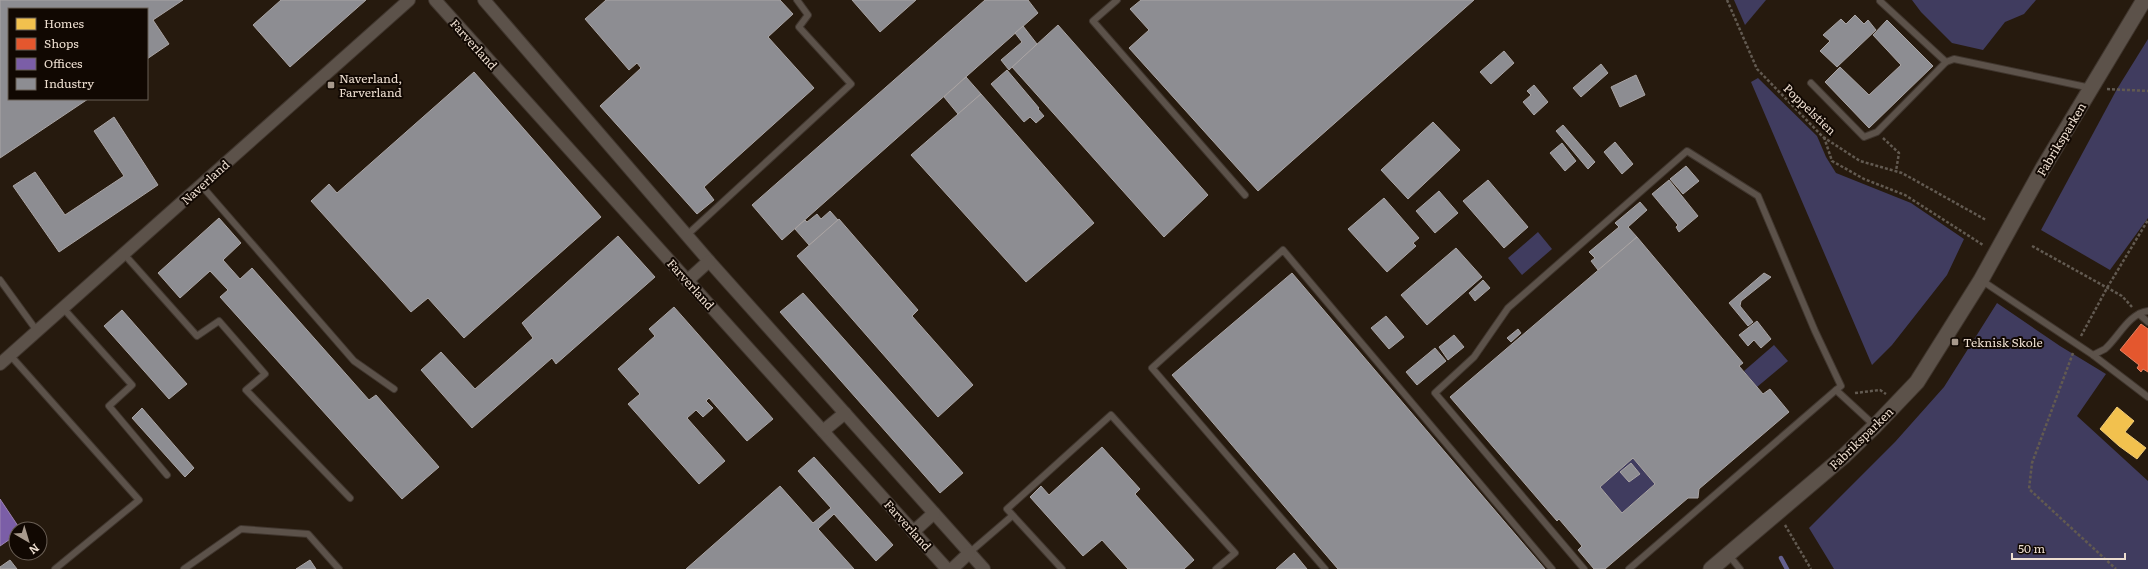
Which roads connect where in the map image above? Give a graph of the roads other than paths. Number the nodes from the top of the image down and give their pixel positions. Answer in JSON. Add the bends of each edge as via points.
{"nodes":[{"id":1,"x":409,"y":0,"type":"edge"},
{"id":2,"x":435,"y":0,"type":"edge"},
{"id":3,"x":484,"y":0,"type":"edge"},
{"id":4,"x":797,"y":0,"type":"edge"},
{"id":5,"x":1117,"y":0,"type":"edge"},
{"id":6,"x":2144,"y":0,"type":"edge"},
{"id":7,"x":1880,"y":1,"type":"dead end"},
{"id":8,"x":1946,"y":62,"type":"junction"},
{"id":9,"x":1811,"y":83,"type":"dead end"},
{"id":10,"x":2091,"y":88,"type":"junction"},
{"id":11,"x":201,"y":185,"type":"junction"},
{"id":12,"x":1245,"y":195,"type":"dead end"},
{"id":13,"x":687,"y":235,"type":"junction"},
{"id":14,"x":124,"y":254,"type":"junction"},
{"id":15,"x":709,"y":261,"type":"junction"},
{"id":16,"x":0,"y":280,"type":"edge"},
{"id":17,"x":687,"y":280,"type":"junction"},
{"id":18,"x":1981,"y":280,"type":"junction"},
{"id":19,"x":63,"y":308,"type":"junction"},
{"id":20,"x":2148,"y":311,"type":"edge"},
{"id":21,"x":2138,"y":314,"type":"junction"},
{"id":22,"x":2148,"y":322,"type":"edge"},
{"id":23,"x":37,"y":331,"type":"junction"},
{"id":24,"x":10,"y":355,"type":"junction"},
{"id":25,"x":2093,"y":355,"type":"junction"},
{"id":26,"x":0,"y":364,"type":"edge"},
{"id":27,"x":394,"y":389,"type":"dead end"},
{"id":28,"x":1836,"y":390,"type":"junction"},
{"id":29,"x":2148,"y":398,"type":"edge"},
{"id":30,"x":845,"y":413,"type":"junction"},
{"id":31,"x":1875,"y":426,"type":"junction"},
{"id":32,"x":823,"y":431,"type":"junction"},
{"id":33,"x":168,"y":475,"type":"dead end"},
{"id":34,"x":350,"y":498,"type":"dead end"},
{"id":35,"x":934,"y":513,"type":"junction"},
{"id":36,"x":1012,"y":516,"type":"junction"},
{"id":37,"x":913,"y":532,"type":"junction"},
{"id":38,"x":969,"y":553,"type":"junction"},
{"id":39,"x":1728,"y":554,"type":"junction"},
{"id":40,"x":54,"y":569,"type":"edge"},
{"id":41,"x":184,"y":569,"type":"edge"},
{"id":42,"x":339,"y":569,"type":"edge"},
{"id":43,"x":947,"y":569,"type":"edge"},
{"id":44,"x":952,"y":569,"type":"edge"},
{"id":45,"x":984,"y":569,"type":"edge"},
{"id":46,"x":1062,"y":569,"type":"edge"},
{"id":47,"x":1216,"y":569,"type":"edge"},
{"id":48,"x":1325,"y":569,"type":"edge"},
{"id":49,"x":1552,"y":569,"type":"edge"},
{"id":50,"x":1584,"y":569,"type":"edge"},
{"id":51,"x":1629,"y":569,"type":"edge"},
{"id":52,"x":1711,"y":569,"type":"edge"},
{"id":53,"x":1740,"y":569,"type":"edge"}],
"edges":[{"from":1,"to":11,"type":"street","name":"Naverland"},
{"from":2,"to":17,"type":"street","name":"Farverland"},
{"from":3,"to":13,"type":"street"},
{"from":4,"to":13,"type":"lane","via":[[808,14],[799,27],[852,84]]},
{"from":5,"to":12,"type":"lane","via":[[1093,21]]},
{"from":6,"to":10,"type":"street","name":"Fabriksparken"},
{"from":7,"to":8,"type":"lane"},
{"from":8,"to":9,"type":"lane","via":[[1877,132],[1864,137]]},
{"from":8,"to":10,"type":"lane","via":[[1954,59]]},
{"from":10,"to":18,"type":"street","name":"Fabriksparken"},
{"from":11,"to":14,"type":"street","name":"Naverland"},
{"from":11,"to":27,"type":"lane","via":[[354,361]]},
{"from":13,"to":15,"type":"street"},
{"from":14,"to":19,"type":"street","name":"Naverland"},
{"from":14,"to":34,"type":"lane","via":[[197,336],[219,321],[265,374],[246,390]]},
{"from":15,"to":17,"type":"street"},
{"from":15,"to":30,"type":"street"},
{"from":16,"to":23,"type":"lane"},
{"from":17,"to":32,"type":"street","name":"Farverland"},
{"from":18,"to":25,"type":"lane"},
{"from":18,"to":31,"type":"street","name":"Fabriksparken","via":[[1917,382]]},
{"from":19,"to":23,"type":"street","name":"Naverland"},
{"from":19,"to":33,"type":"lane","via":[[132,385],[109,406]]},
{"from":20,"to":21,"type":"lane"},
{"from":21,"to":22,"type":"lane"},
{"from":21,"to":25,"type":"lane","via":[[2104,349]]},
{"from":23,"to":24,"type":"street","name":"Naverland"},
{"from":24,"to":26,"type":"street","name":"Naverland"},
{"from":24,"to":40,"type":"lane","via":[[139,500]]},
{"from":25,"to":29,"type":"lane"},
{"from":28,"to":31,"type":"lane"},
{"from":28,"to":50,"type":"lane","via":[[1841,386],[1815,332],[1758,196],[1687,151],[1508,308],[1474,357],[1435,393]]},
{"from":28,"to":51,"type":"lane"},
{"from":30,"to":32,"type":"street"},
{"from":30,"to":35,"type":"street"},
{"from":31,"to":39,"type":"street","name":"Fabriksparken"},
{"from":32,"to":37,"type":"street","name":"Farverland"},
{"from":35,"to":37,"type":"street"},
{"from":35,"to":38,"type":"street"},
{"from":36,"to":38,"type":"lane"},
{"from":36,"to":46,"type":"lane"},
{"from":36,"to":47,"type":"lane","via":[[1007,510],[1111,415],[1235,553]]},
{"from":37,"to":43,"type":"street","name":"Farverland"},
{"from":38,"to":44,"type":"street"},
{"from":38,"to":45,"type":"street"},
{"from":39,"to":52,"type":"street","name":"Fabriksparken"},
{"from":39,"to":53,"type":"lane"},
{"from":41,"to":42,"type":"lane","via":[[241,529],[308,534]]},
{"from":48,"to":49,"type":"lane","via":[[1152,368],[1283,250]]}]}
